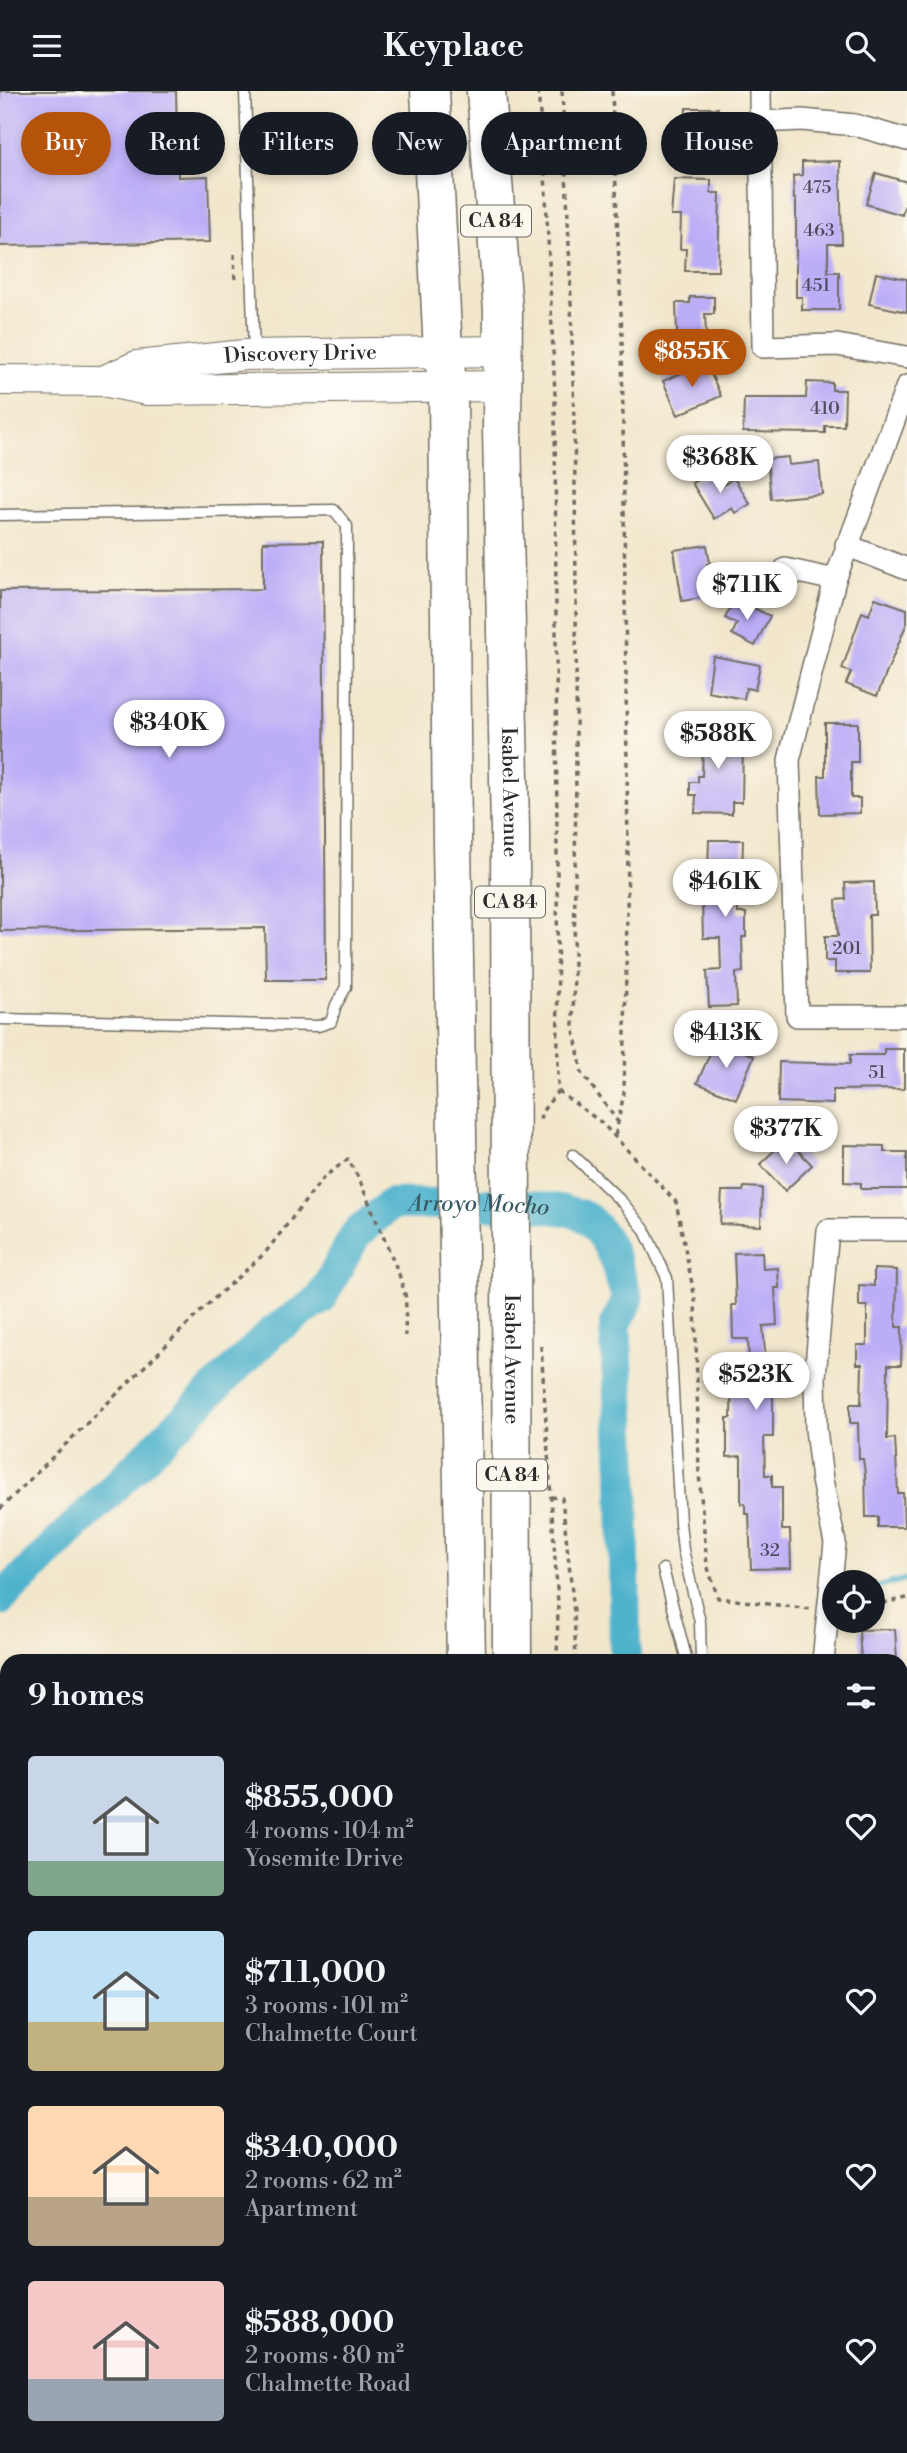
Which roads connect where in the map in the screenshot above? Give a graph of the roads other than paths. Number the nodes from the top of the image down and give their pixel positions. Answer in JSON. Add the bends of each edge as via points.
{"nodes":[{"id":1,"x":245,"y":91,"type":"edge"},
{"id":2,"x":430,"y":91,"type":"edge"},
{"id":3,"x":486,"y":91,"type":"edge"},
{"id":4,"x":760,"y":91,"type":"edge"},
{"id":5,"x":759,"y":112,"type":"edge"},
{"id":6,"x":778,"y":121,"type":"edge"},
{"id":7,"x":907,"y":140,"type":"edge"},
{"id":8,"x":759,"y":175,"type":"edge"},
{"id":9,"x":254,"y":355,"type":"junction"},
{"id":10,"x":907,"y":357,"type":"edge"},
{"id":11,"x":502,"y":369,"type":"junction"},
{"id":12,"x":445,"y":370,"type":"junction"},
{"id":13,"x":0,"y":380,"type":"edge"},
{"id":14,"x":103,"y":381,"type":"junction"},
{"id":15,"x":907,"y":386,"type":"edge"},
{"id":16,"x":0,"y":515,"type":"edge"},
{"id":17,"x":846,"y":545,"type":"junction"},
{"id":18,"x":785,"y":569,"type":"dead end"},
{"id":19,"x":907,"y":569,"type":"edge"},
{"id":20,"x":835,"y":580,"type":"junction"},
{"id":21,"x":907,"y":1016,"type":"edge"},
{"id":22,"x":0,"y":1019,"type":"edge"},
{"id":23,"x":573,"y":1156,"type":"dead end"},
{"id":24,"x":907,"y":1230,"type":"edge"},
{"id":25,"x":663,"y":1569,"type":"dead end"},
{"id":26,"x":466,"y":1654,"type":"edge"},
{"id":27,"x":512,"y":1654,"type":"edge"},
{"id":28,"x":685,"y":1654,"type":"edge"},
{"id":29,"x":701,"y":1654,"type":"edge"},
{"id":30,"x":824,"y":1654,"type":"edge"}],
"edges":[{"from":1,"to":9,"type":"lane"},
{"from":2,"to":12,"type":"highway","number":"CA 84"},
{"from":3,"to":11,"type":"highway","name":"Isabel Avenue","number":"CA 84","via":[[503,310]]},
{"from":4,"to":5,"type":"street"},
{"from":6,"to":7,"type":"street","via":[[855,125]]},
{"from":8,"to":10,"type":"street","via":[[763,347],[837,345]]},
{"from":9,"to":12,"type":"street","name":"Discovery Drive"},
{"from":9,"to":14,"type":"street","name":"Discovery Drive","via":[[137,366]]},
{"from":11,"to":12,"type":"street","name":"Discovery Drive"},
{"from":11,"to":27,"type":"highway","name":"Isabel Avenue","number":"CA 84","via":[[510,830]]},
{"from":12,"to":14,"type":"street","name":"Discovery Drive","via":[[146,390]]},
{"from":12,"to":26,"type":"highway"},
{"from":13,"to":14,"type":"street","name":"Discovery Drive"},
{"from":15,"to":17,"type":"street"},
{"from":16,"to":22,"type":"lane","via":[[334,510],[347,526],[347,582],[346,987],[331,1022],[318,1026]]},
{"from":17,"to":19,"type":"street"},
{"from":17,"to":20,"type":"street"},
{"from":18,"to":20,"type":"street"},
{"from":20,"to":21,"type":"street","via":[[789,760],[797,1016]]},
{"from":23,"to":29,"type":"lane","via":[[644,1229],[667,1277],[680,1523]]},
{"from":24,"to":30,"type":"street","via":[[828,1230],[816,1375],[816,1429],[835,1543]]},
{"from":25,"to":28,"type":"lane"}]}
